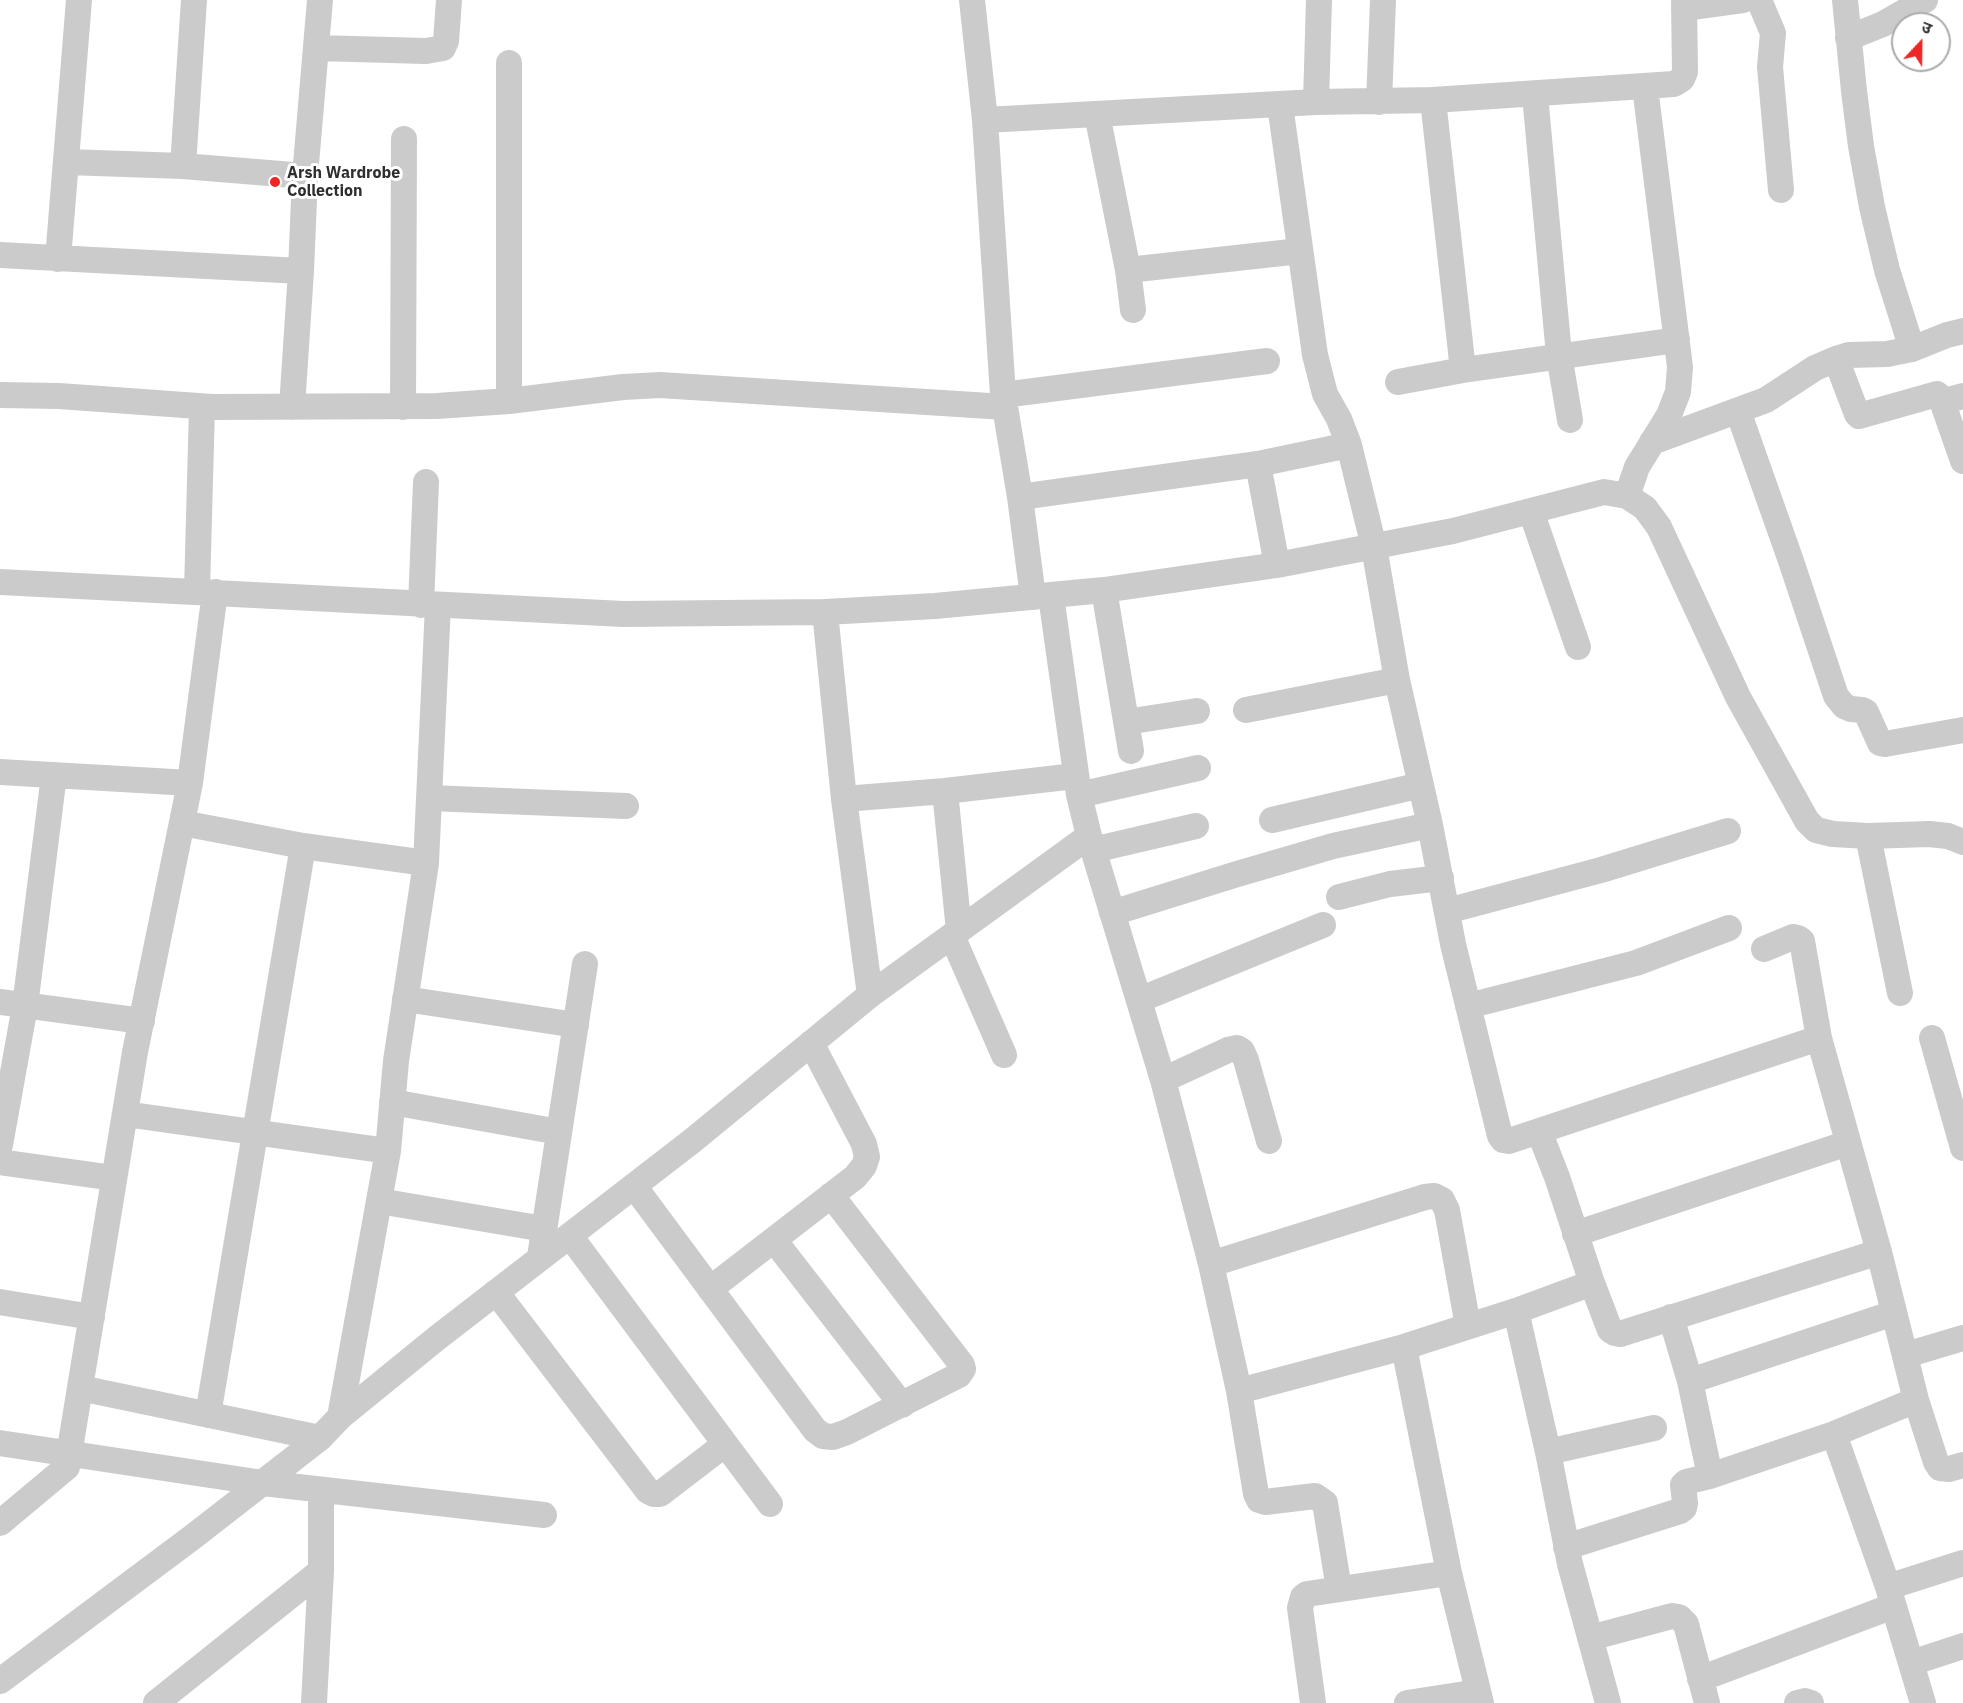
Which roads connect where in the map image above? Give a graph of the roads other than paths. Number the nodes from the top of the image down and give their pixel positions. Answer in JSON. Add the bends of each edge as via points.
{"nodes":[{"id":1,"x":78,"y":0,"type":"edge"},
{"id":2,"x":194,"y":0,"type":"edge"},
{"id":3,"x":320,"y":0,"type":"edge"},
{"id":4,"x":449,"y":0,"type":"edge"},
{"id":5,"x":972,"y":0,"type":"edge"},
{"id":6,"x":1319,"y":0,"type":"edge"},
{"id":7,"x":1383,"y":0,"type":"edge"},
{"id":8,"x":1743,"y":0,"type":"edge"},
{"id":9,"x":1759,"y":0,"type":"edge"},
{"id":10,"x":1845,"y":0,"type":"edge"},
{"id":11,"x":1925,"y":0,"type":"edge"},
{"id":12,"x":1684,"y":4,"type":"edge"},
{"id":13,"x":1848,"y":38,"type":"junction"},
{"id":14,"x":317,"y":48,"type":"junction"},
{"id":15,"x":509,"y":63,"type":"dead end"},
{"id":16,"x":1645,"y":87,"type":"junction"},
{"id":17,"x":1535,"y":95,"type":"junction"},
{"id":18,"x":1433,"y":100,"type":"junction"},
{"id":19,"x":1316,"y":102,"type":"junction"},
{"id":20,"x":1379,"y":102,"type":"junction"},
{"id":21,"x":1280,"y":105,"type":"junction"},
{"id":22,"x":1097,"y":114,"type":"junction"},
{"id":23,"x":985,"y":120,"type":"junction"},
{"id":24,"x":404,"y":139,"type":"dead end"},
{"id":25,"x":67,"y":162,"type":"junction"},
{"id":26,"x":183,"y":166,"type":"junction"},
{"id":27,"x":306,"y":176,"type":"junction"},
{"id":28,"x":1781,"y":190,"type":"dead end"},
{"id":29,"x":1300,"y":250,"type":"junction"},
{"id":30,"x":0,"y":255,"type":"edge"},
{"id":31,"x":58,"y":258,"type":"junction"},
{"id":32,"x":1128,"y":270,"type":"junction"},
{"id":33,"x":302,"y":271,"type":"junction"},
{"id":34,"x":1133,"y":310,"type":"dead end"},
{"id":35,"x":1963,"y":332,"type":"edge"},
{"id":36,"x":1677,"y":340,"type":"junction"},
{"id":37,"x":1912,"y":349,"type":"junction"},
{"id":38,"x":1559,"y":355,"type":"junction"},
{"id":39,"x":1836,"y":359,"type":"junction"},
{"id":40,"x":1267,"y":361,"type":"dead end"},
{"id":41,"x":1462,"y":369,"type":"junction"},
{"id":42,"x":1398,"y":382,"type":"dead end"},
{"id":43,"x":0,"y":395,"type":"edge"},
{"id":44,"x":1953,"y":398,"type":"edge"},
{"id":45,"x":509,"y":401,"type":"junction"},
{"id":46,"x":1004,"y":401,"type":"junction"},
{"id":47,"x":202,"y":407,"type":"junction"},
{"id":48,"x":292,"y":407,"type":"junction"},
{"id":49,"x":403,"y":407,"type":"junction"},
{"id":50,"x":1738,"y":411,"type":"junction"},
{"id":51,"x":1570,"y":420,"type":"dead end"},
{"id":52,"x":1652,"y":442,"type":"junction"},
{"id":53,"x":1349,"y":446,"type":"junction"},
{"id":54,"x":1963,"y":461,"type":"edge"},
{"id":55,"x":1258,"y":464,"type":"junction"},
{"id":56,"x":426,"y":482,"type":"dead end"},
{"id":57,"x":1627,"y":496,"type":"junction"},
{"id":58,"x":1020,"y":497,"type":"junction"},
{"id":59,"x":1531,"y":511,"type":"junction"},
{"id":60,"x":1374,"y":547,"type":"junction"},
{"id":61,"x":1277,"y":565,"type":"junction"},
{"id":62,"x":0,"y":582,"type":"edge"},
{"id":63,"x":1104,"y":590,"type":"junction"},
{"id":64,"x":206,"y":591,"type":"junction"},
{"id":65,"x":1042,"y":597,"type":"junction"},
{"id":66,"x":429,"y":605,"type":"junction"},
{"id":67,"x":825,"y":612,"type":"junction"},
{"id":68,"x":1578,"y":646,"type":"dead end"},
{"id":69,"x":1398,"y":680,"type":"junction"},
{"id":70,"x":1246,"y":710,"type":"dead end"},
{"id":71,"x":1197,"y":711,"type":"dead end"},
{"id":72,"x":1126,"y":722,"type":"junction"},
{"id":73,"x":1963,"y":730,"type":"edge"},
{"id":74,"x":1131,"y":751,"type":"dead end"},
{"id":75,"x":1198,"y":768,"type":"dead end"},
{"id":76,"x":0,"y":772,"type":"edge"},
{"id":77,"x":54,"y":775,"type":"junction"},
{"id":78,"x":190,"y":783,"type":"junction"},
{"id":79,"x":1421,"y":784,"type":"junction"},
{"id":80,"x":1077,"y":785,"type":"junction"},
{"id":81,"x":945,"y":790,"type":"junction"},
{"id":82,"x":430,"y":798,"type":"junction"},
{"id":83,"x":844,"y":799,"type":"junction"},
{"id":84,"x":626,"y":806,"type":"dead end"},
{"id":85,"x":1272,"y":820,"type":"dead end"},
{"id":86,"x":182,"y":823,"type":"junction"},
{"id":87,"x":1430,"y":825,"type":"junction"},
{"id":88,"x":1196,"y":826,"type":"dead end"},
{"id":89,"x":1728,"y":831,"type":"dead end"},
{"id":90,"x":1868,"y":836,"type":"junction"},
{"id":91,"x":1963,"y":842,"type":"edge"},
{"id":92,"x":1091,"y":843,"type":"junction"},
{"id":93,"x":303,"y":846,"type":"junction"},
{"id":94,"x":426,"y":863,"type":"junction"},
{"id":95,"x":1441,"y":878,"type":"junction"},
{"id":96,"x":1339,"y":897,"type":"dead end"},
{"id":97,"x":1448,"y":910,"type":"junction"},
{"id":98,"x":1112,"y":913,"type":"junction"},
{"id":99,"x":1323,"y":925,"type":"dead end"},
{"id":100,"x":1729,"y":928,"type":"dead end"},
{"id":101,"x":956,"y":934,"type":"junction"},
{"id":102,"x":1764,"y":949,"type":"dead end"},
{"id":103,"x":585,"y":964,"type":"dead end"},
{"id":104,"x":1900,"y":993,"type":"dead end"},
{"id":105,"x":870,"y":995,"type":"junction"},
{"id":106,"x":405,"y":999,"type":"junction"},
{"id":107,"x":1139,"y":1000,"type":"junction"},
{"id":108,"x":0,"y":1002,"type":"edge"},
{"id":109,"x":25,"y":1006,"type":"junction"},
{"id":110,"x":1468,"y":1006,"type":"junction"},
{"id":111,"x":142,"y":1022,"type":"junction"},
{"id":112,"x":576,"y":1025,"type":"junction"},
{"id":113,"x":1819,"y":1038,"type":"junction"},
{"id":114,"x":1932,"y":1038,"type":"dead end"},
{"id":115,"x":811,"y":1043,"type":"junction"},
{"id":116,"x":1004,"y":1055,"type":"dead end"},
{"id":117,"x":1163,"y":1080,"type":"junction"},
{"id":118,"x":392,"y":1102,"type":"junction"},
{"id":119,"x":125,"y":1114,"type":"junction"},
{"id":120,"x":1539,"y":1131,"type":"junction"},
{"id":121,"x":256,"y":1132,"type":"junction"},
{"id":122,"x":559,"y":1132,"type":"junction"},
{"id":123,"x":1269,"y":1141,"type":"dead end"},
{"id":124,"x":1848,"y":1143,"type":"junction"},
{"id":125,"x":0,"y":1145,"type":"edge"},
{"id":126,"x":1963,"y":1148,"type":"edge"},
{"id":127,"x":388,"y":1151,"type":"junction"},
{"id":128,"x":0,"y":1162,"type":"edge"},
{"id":129,"x":114,"y":1178,"type":"junction"},
{"id":130,"x":634,"y":1186,"type":"junction"},
{"id":131,"x":831,"y":1195,"type":"junction"},
{"id":132,"x":379,"y":1202,"type":"junction"},
{"id":133,"x":544,"y":1229,"type":"junction"},
{"id":134,"x":1575,"y":1234,"type":"junction"},
{"id":135,"x":570,"y":1236,"type":"junction"},
{"id":136,"x":774,"y":1240,"type":"junction"},
{"id":137,"x":1879,"y":1252,"type":"junction"},
{"id":138,"x":540,"y":1257,"type":"junction"},
{"id":139,"x":1211,"y":1264,"type":"junction"},
{"id":140,"x":1592,"y":1283,"type":"junction"},
{"id":141,"x":710,"y":1289,"type":"junction"},
{"id":142,"x":496,"y":1292,"type":"junction"},
{"id":143,"x":0,"y":1302,"type":"edge"},
{"id":144,"x":1516,"y":1311,"type":"junction"},
{"id":145,"x":1894,"y":1313,"type":"junction"},
{"id":146,"x":92,"y":1317,"type":"junction"},
{"id":147,"x":1671,"y":1317,"type":"junction"},
{"id":148,"x":1468,"y":1326,"type":"junction"},
{"id":149,"x":1963,"y":1338,"type":"edge"},
{"id":150,"x":1404,"y":1347,"type":"junction"},
{"id":151,"x":1906,"y":1354,"type":"junction"},
{"id":152,"x":1689,"y":1381,"type":"junction"},
{"id":153,"x":80,"y":1388,"type":"junction"},
{"id":154,"x":1239,"y":1391,"type":"junction"},
{"id":155,"x":1916,"y":1400,"type":"junction"},
{"id":156,"x":902,"y":1405,"type":"junction"},
{"id":157,"x":208,"y":1415,"type":"junction"},
{"id":158,"x":340,"y":1417,"type":"junction"},
{"id":159,"x":1654,"y":1428,"type":"dead end"},
{"id":160,"x":1834,"y":1434,"type":"junction"},
{"id":161,"x":320,"y":1438,"type":"junction"},
{"id":162,"x":0,"y":1443,"type":"edge"},
{"id":163,"x":724,"y":1445,"type":"junction"},
{"id":164,"x":69,"y":1452,"type":"junction"},
{"id":165,"x":1548,"y":1452,"type":"junction"},
{"id":166,"x":1963,"y":1465,"type":"edge"},
{"id":167,"x":1710,"y":1476,"type":"junction"},
{"id":168,"x":263,"y":1483,"type":"junction"},
{"id":169,"x":321,"y":1490,"type":"junction"},
{"id":170,"x":770,"y":1504,"type":"dead end"},
{"id":171,"x":544,"y":1515,"type":"dead end"},
{"id":172,"x":0,"y":1523,"type":"edge"},
{"id":173,"x":1566,"y":1547,"type":"junction"},
{"id":174,"x":1963,"y":1563,"type":"edge"},
{"id":175,"x":321,"y":1571,"type":"junction"},
{"id":176,"x":1449,"y":1573,"type":"junction"},
{"id":177,"x":1339,"y":1589,"type":"junction"},
{"id":178,"x":1890,"y":1597,"type":"junction"},
{"id":179,"x":1590,"y":1638,"type":"junction"},
{"id":180,"x":1963,"y":1646,"type":"edge"},
{"id":181,"x":1911,"y":1663,"type":"junction"},
{"id":182,"x":0,"y":1681,"type":"edge"},
{"id":183,"x":1704,"y":1691,"type":"edge"},
{"id":184,"x":1480,"y":1697,"type":"edge"},
{"id":185,"x":311,"y":1700,"type":"edge"},
{"id":186,"x":156,"y":1703,"type":"edge"},
{"id":187,"x":1313,"y":1703,"type":"edge"},
{"id":188,"x":1407,"y":1703,"type":"edge"},
{"id":189,"x":1608,"y":1703,"type":"edge"},
{"id":190,"x":1797,"y":1703,"type":"edge"},
{"id":191,"x":1811,"y":1703,"type":"edge"},
{"id":192,"x":1923,"y":1703,"type":"edge"}],
"edges":[{"from":1,"to":25,"type":"street"},
{"from":2,"to":26,"type":"street"},
{"from":3,"to":14,"type":"street"},
{"from":4,"to":14,"type":"street","via":[[443,48]]},
{"from":5,"to":23,"type":"street"},
{"from":6,"to":19,"type":"street"},
{"from":7,"to":20,"type":"street"},
{"from":8,"to":12,"type":"street"},
{"from":9,"to":28,"type":"street","via":[[1773,33],[1770,67]]},
{"from":10,"to":13,"type":"street"},
{"from":11,"to":13,"type":"street"},
{"from":12,"to":16,"type":"street","via":[[1682,79],[1674,84]]},
{"from":13,"to":37,"type":"street","via":[[1872,207]]},
{"from":14,"to":27,"type":"street"},
{"from":15,"to":45,"type":"street"},
{"from":16,"to":17,"type":"street"},
{"from":16,"to":36,"type":"street"},
{"from":17,"to":18,"type":"street"},
{"from":17,"to":38,"type":"street"},
{"from":18,"to":20,"type":"street"},
{"from":18,"to":41,"type":"street"},
{"from":19,"to":20,"type":"street"},
{"from":19,"to":21,"type":"street"},
{"from":21,"to":22,"type":"street"},
{"from":21,"to":29,"type":"street"},
{"from":22,"to":23,"type":"street"},
{"from":22,"to":32,"type":"street"},
{"from":23,"to":46,"type":"street"},
{"from":24,"to":49,"type":"street"},
{"from":25,"to":26,"type":"street"},
{"from":25,"to":31,"type":"street"},
{"from":26,"to":27,"type":"street"},
{"from":27,"to":33,"type":"street"},
{"from":29,"to":32,"type":"street"},
{"from":29,"to":53,"type":"street","via":[[1315,355],[1325,394]]},
{"from":30,"to":31,"type":"street"},
{"from":31,"to":33,"type":"street"},
{"from":32,"to":34,"type":"street"},
{"from":33,"to":48,"type":"street"},
{"from":35,"to":37,"type":"street"},
{"from":36,"to":38,"type":"street"},
{"from":36,"to":52,"type":"street","via":[[1678,392],[1670,415]]},
{"from":37,"to":39,"type":"street"},
{"from":38,"to":41,"type":"street"},
{"from":38,"to":51,"type":"street"},
{"from":39,"to":44,"type":"street","via":[[1859,416],[1937,394]]},
{"from":39,"to":50,"type":"street","via":[[1766,400]]},
{"from":40,"to":46,"type":"street"},
{"from":41,"to":42,"type":"street"},
{"from":43,"to":47,"type":"street"},
{"from":44,"to":54,"type":"street"},
{"from":45,"to":46,"type":"street","via":[[660,385]]},
{"from":45,"to":49,"type":"street"},
{"from":46,"to":58,"type":"street"},
{"from":47,"to":48,"type":"street"},
{"from":47,"to":64,"type":"street"},
{"from":48,"to":49,"type":"street"},
{"from":50,"to":52,"type":"street"},
{"from":50,"to":73,"type":"street","via":[[1836,696],[1851,710],[1866,712],[1880,743]]},
{"from":52,"to":57,"type":"street","via":[[1637,467]]},
{"from":53,"to":55,"type":"street"},
{"from":53,"to":60,"type":"street"},
{"from":55,"to":58,"type":"street"},
{"from":55,"to":61,"type":"street"},
{"from":56,"to":66,"type":"street"},
{"from":57,"to":59,"type":"street","via":[[1604,492]]},
{"from":57,"to":90,"type":"street","via":[[1645,508],[1659,527],[1738,697],[1807,821],[1816,830]]},
{"from":58,"to":65,"type":"street"},
{"from":59,"to":60,"type":"street"},
{"from":59,"to":68,"type":"street"},
{"from":60,"to":61,"type":"street"},
{"from":60,"to":69,"type":"street"},
{"from":61,"to":63,"type":"street"},
{"from":62,"to":64,"type":"street"},
{"from":63,"to":65,"type":"street"},
{"from":63,"to":72,"type":"street"},
{"from":64,"to":66,"type":"street"},
{"from":64,"to":78,"type":"street"},
{"from":65,"to":67,"type":"street"},
{"from":65,"to":80,"type":"street"},
{"from":66,"to":67,"type":"street","via":[[623,614]]},
{"from":66,"to":82,"type":"street"},
{"from":67,"to":83,"type":"street"},
{"from":69,"to":70,"type":"street"},
{"from":69,"to":79,"type":"street"},
{"from":71,"to":72,"type":"street"},
{"from":72,"to":74,"type":"street"},
{"from":75,"to":80,"type":"street"},
{"from":76,"to":77,"type":"street"},
{"from":77,"to":78,"type":"street"},
{"from":77,"to":109,"type":"street"},
{"from":78,"to":86,"type":"street"},
{"from":79,"to":85,"type":"street"},
{"from":79,"to":87,"type":"street"},
{"from":80,"to":81,"type":"street"},
{"from":80,"to":92,"type":"street"},
{"from":81,"to":83,"type":"street"},
{"from":81,"to":101,"type":"street"},
{"from":82,"to":84,"type":"street"},
{"from":82,"to":94,"type":"street"},
{"from":83,"to":105,"type":"street"},
{"from":86,"to":93,"type":"street"},
{"from":86,"to":111,"type":"street"},
{"from":87,"to":95,"type":"street"},
{"from":87,"to":98,"type":"street","via":[[1333,846]]},
{"from":88,"to":92,"type":"street"},
{"from":89,"to":97,"type":"street","via":[[1601,870]]},
{"from":90,"to":91,"type":"street","via":[[1929,834]]},
{"from":90,"to":104,"type":"street"},
{"from":92,"to":98,"type":"street"},
{"from":92,"to":101,"type":"street"},
{"from":93,"to":94,"type":"street"},
{"from":93,"to":121,"type":"street"},
{"from":94,"to":106,"type":"street"},
{"from":95,"to":96,"type":"street","via":[[1390,884]]},
{"from":95,"to":97,"type":"street"},
{"from":97,"to":110,"type":"street"},
{"from":98,"to":107,"type":"street"},
{"from":99,"to":107,"type":"street"},
{"from":100,"to":110,"type":"street","via":[[1636,963]]},
{"from":101,"to":105,"type":"street"},
{"from":101,"to":116,"type":"street"},
{"from":102,"to":113,"type":"street","via":[[1793,937],[1802,941]]},
{"from":103,"to":112,"type":"street"},
{"from":105,"to":115,"type":"street"},
{"from":106,"to":112,"type":"street"},
{"from":106,"to":118,"type":"street"},
{"from":107,"to":117,"type":"street"},
{"from":108,"to":109,"type":"street"},
{"from":109,"to":111,"type":"street"},
{"from":109,"to":125,"type":"street"},
{"from":110,"to":120,"type":"street","via":[[1500,1136],[1509,1141]]},
{"from":111,"to":119,"type":"street"},
{"from":112,"to":122,"type":"street"},
{"from":113,"to":120,"type":"street"},
{"from":113,"to":124,"type":"street"},
{"from":114,"to":126,"type":"street"},
{"from":115,"to":130,"type":"street"},
{"from":115,"to":131,"type":"street","via":[[858,1128],[867,1157],[855,1177]]},
{"from":117,"to":123,"type":"street","via":[[1237,1048],[1242,1051]]},
{"from":117,"to":139,"type":"street"},
{"from":118,"to":122,"type":"street"},
{"from":118,"to":127,"type":"street"},
{"from":119,"to":121,"type":"street"},
{"from":119,"to":129,"type":"street"},
{"from":120,"to":134,"type":"street"},
{"from":121,"to":127,"type":"street"},
{"from":121,"to":157,"type":"street"},
{"from":122,"to":133,"type":"street"},
{"from":124,"to":134,"type":"street"},
{"from":124,"to":137,"type":"street"},
{"from":127,"to":132,"type":"street"},
{"from":128,"to":129,"type":"street"},
{"from":129,"to":146,"type":"street"},
{"from":130,"to":135,"type":"street"},
{"from":130,"to":141,"type":"street"},
{"from":131,"to":136,"type":"street"},
{"from":131,"to":156,"type":"street","via":[[962,1365],[959,1375]]},
{"from":132,"to":133,"type":"street"},
{"from":132,"to":158,"type":"street"},
{"from":133,"to":138,"type":"street"},
{"from":134,"to":140,"type":"street"},
{"from":135,"to":138,"type":"street"},
{"from":135,"to":163,"type":"street"},
{"from":136,"to":141,"type":"street"},
{"from":136,"to":156,"type":"street"},
{"from":137,"to":145,"type":"street"},
{"from":137,"to":147,"type":"street"},
{"from":138,"to":142,"type":"street"},
{"from":139,"to":148,"type":"street","via":[[1434,1196],[1442,1200],[1447,1210]]},
{"from":139,"to":154,"type":"street"},
{"from":140,"to":144,"type":"street"},
{"from":140,"to":147,"type":"street","via":[[1610,1330],[1615,1333]]},
{"from":141,"to":156,"type":"street","via":[[823,1436],[848,1432]]},
{"from":142,"to":158,"type":"street"},
{"from":142,"to":163,"type":"street","via":[[648,1491],[660,1494]]},
{"from":143,"to":146,"type":"street"},
{"from":144,"to":148,"type":"street"},
{"from":144,"to":165,"type":"street"},
{"from":145,"to":151,"type":"street"},
{"from":145,"to":152,"type":"street"},
{"from":146,"to":153,"type":"street"},
{"from":147,"to":152,"type":"street"},
{"from":148,"to":150,"type":"street"},
{"from":149,"to":151,"type":"street"},
{"from":150,"to":154,"type":"street"},
{"from":150,"to":176,"type":"street"},
{"from":151,"to":155,"type":"street"},
{"from":152,"to":167,"type":"street"},
{"from":153,"to":157,"type":"street"},
{"from":153,"to":164,"type":"street"},
{"from":154,"to":177,"type":"street","via":[[1259,1500],[1316,1496],[1325,1503]]},
{"from":155,"to":160,"type":"street"},
{"from":155,"to":166,"type":"street","via":[[1940,1468]]},
{"from":157,"to":161,"type":"street"},
{"from":158,"to":161,"type":"street"},
{"from":159,"to":165,"type":"street"},
{"from":160,"to":167,"type":"street"},
{"from":160,"to":178,"type":"street"},
{"from":161,"to":168,"type":"street"},
{"from":162,"to":164,"type":"street"},
{"from":163,"to":170,"type":"street"},
{"from":164,"to":168,"type":"street"},
{"from":164,"to":172,"type":"street","via":[[67,1467]]},
{"from":165,"to":173,"type":"street"},
{"from":167,"to":173,"type":"street","via":[[1683,1485],[1685,1503],[1680,1511]]},
{"from":168,"to":169,"type":"street"},
{"from":168,"to":182,"type":"street"},
{"from":169,"to":171,"type":"street"},
{"from":169,"to":175,"type":"street"},
{"from":173,"to":179,"type":"street"},
{"from":174,"to":178,"type":"street"},
{"from":175,"to":185,"type":"street"},
{"from":175,"to":186,"type":"street"},
{"from":176,"to":177,"type":"street"},
{"from":176,"to":184,"type":"street"},
{"from":177,"to":187,"type":"street","via":[[1307,1594],[1301,1602]]},
{"from":178,"to":181,"type":"street"},
{"from":178,"to":183,"type":"street"},
{"from":179,"to":183,"type":"street","via":[[1679,1617],[1686,1624]]},
{"from":179,"to":189,"type":"street"},
{"from":180,"to":181,"type":"street"},
{"from":181,"to":192,"type":"street"},
{"from":184,"to":188,"type":"street"},
{"from":190,"to":191,"type":"street"}]}
